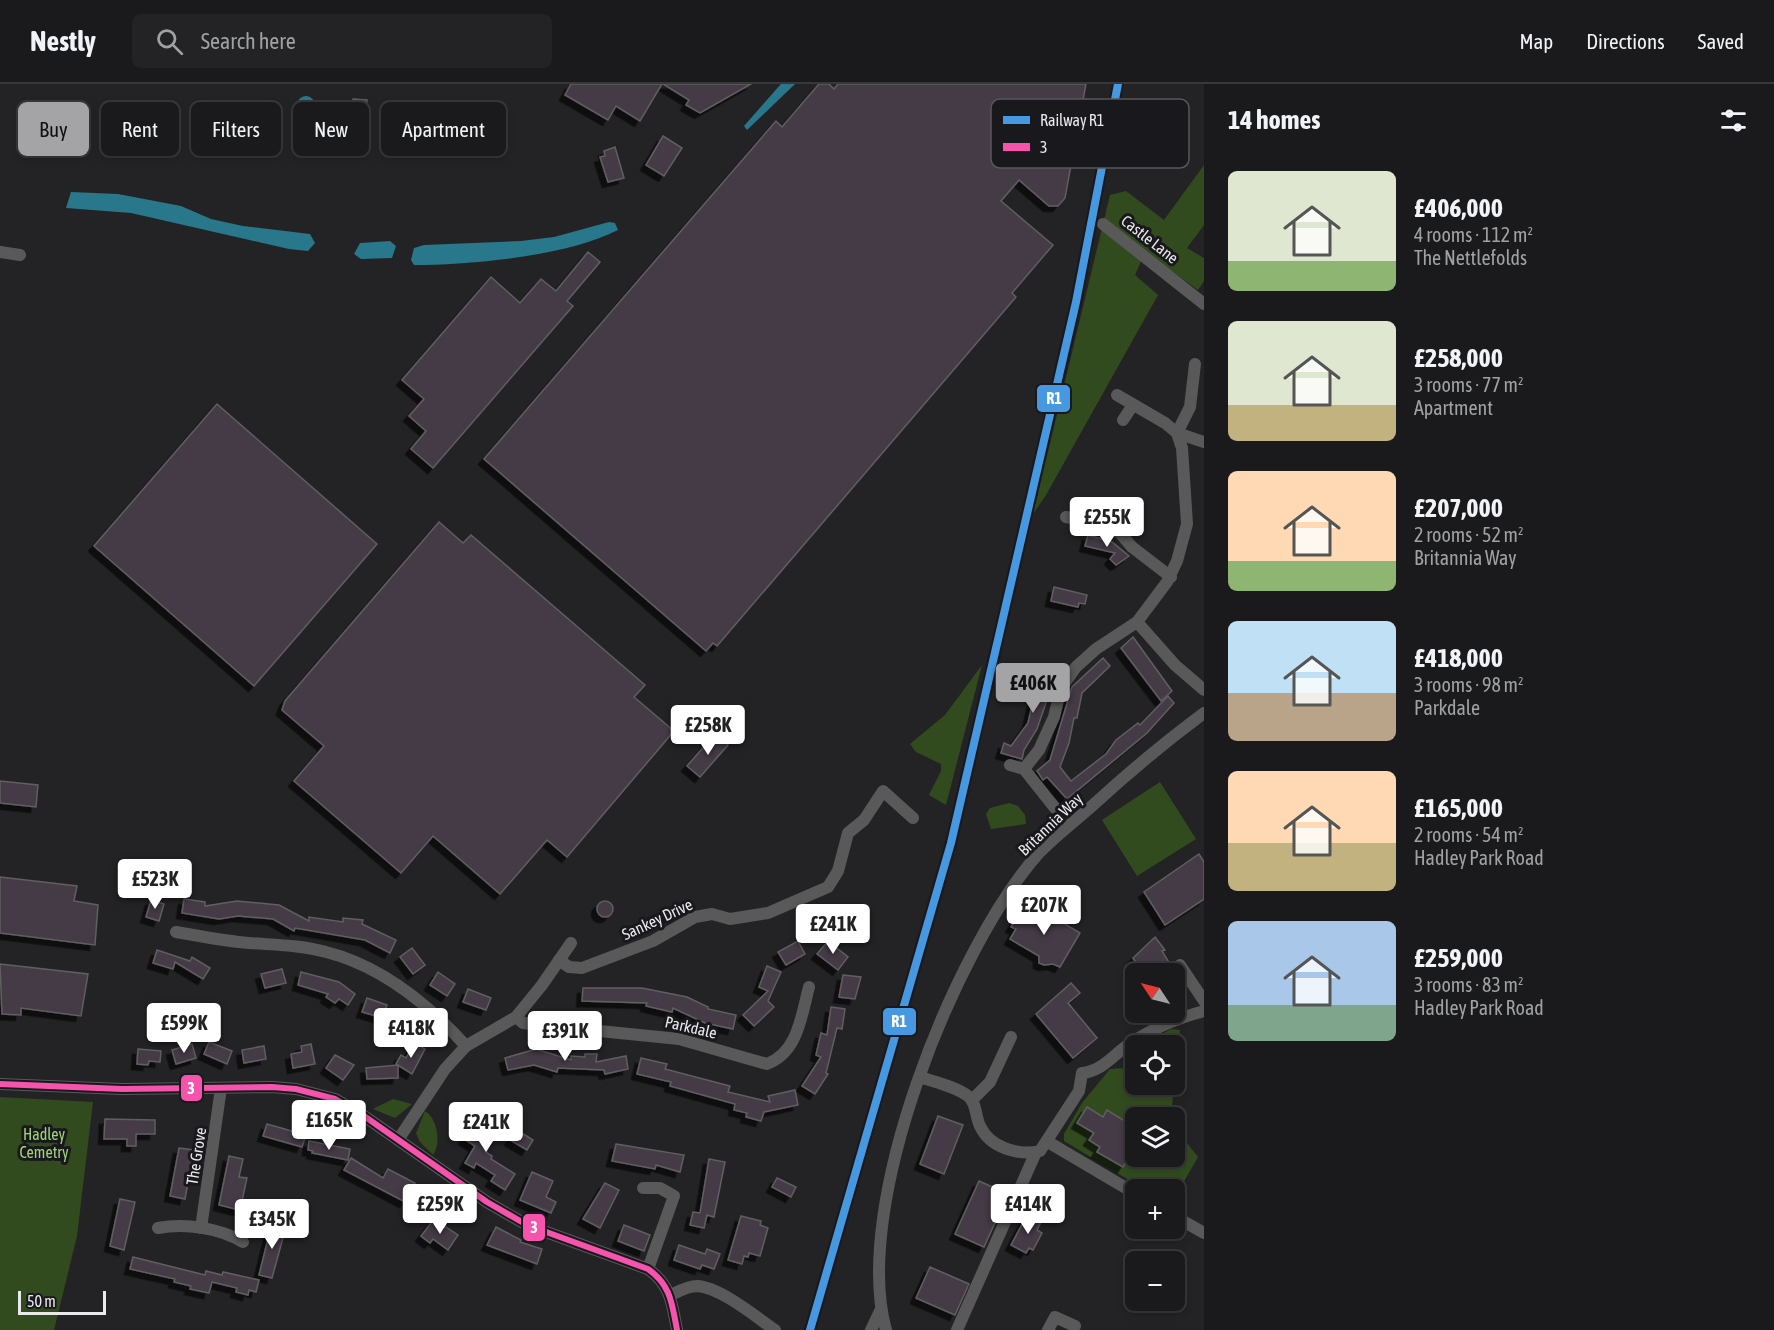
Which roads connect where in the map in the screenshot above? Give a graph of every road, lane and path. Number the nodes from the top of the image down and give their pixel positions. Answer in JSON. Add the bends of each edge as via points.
{"nodes":[{"id":1,"x":1103,"y":224,"type":"dead end"},
{"id":2,"x":0,"y":252,"type":"edge"},
{"id":3,"x":20,"y":255,"type":"dead end"},
{"id":4,"x":1204,"y":304,"type":"edge"},
{"id":5,"x":1195,"y":364,"type":"dead end"},
{"id":6,"x":1118,"y":395,"type":"dead end"},
{"id":7,"x":1133,"y":405,"type":"junction"},
{"id":8,"x":1123,"y":420,"type":"dead end"},
{"id":9,"x":1177,"y":433,"type":"junction"},
{"id":10,"x":1204,"y":442,"type":"edge"},
{"id":11,"x":1066,"y":517,"type":"dead end"},
{"id":12,"x":1171,"y":577,"type":"junction"},
{"id":13,"x":1137,"y":622,"type":"junction"},
{"id":14,"x":1204,"y":690,"type":"edge"},
{"id":15,"x":1204,"y":713,"type":"edge"},
{"id":16,"x":1010,"y":765,"type":"dead end"},
{"id":17,"x":1024,"y":770,"type":"junction"},
{"id":18,"x":1055,"y":807,"type":"dead end"},
{"id":19,"x":913,"y":818,"type":"dead end"},
{"id":20,"x":176,"y":932,"type":"dead end"},
{"id":21,"x":571,"y":943,"type":"dead end"},
{"id":22,"x":559,"y":960,"type":"junction"},
{"id":23,"x":1185,"y":972,"type":"edge"},
{"id":24,"x":809,"y":987,"type":"dead end"},
{"id":25,"x":1204,"y":1000,"type":"edge"},
{"id":26,"x":1204,"y":1011,"type":"edge"},
{"id":27,"x":516,"y":1017,"type":"junction"},
{"id":28,"x":1011,"y":1037,"type":"dead end"},
{"id":29,"x":466,"y":1046,"type":"junction"},
{"id":30,"x":920,"y":1077,"type":"junction"},
{"id":31,"x":0,"y":1084,"type":"edge"},
{"id":32,"x":221,"y":1088,"type":"junction"},
{"id":33,"x":972,"y":1100,"type":"junction"},
{"id":34,"x":398,"y":1140,"type":"junction"},
{"id":35,"x":1048,"y":1142,"type":"junction"},
{"id":36,"x":1036,"y":1152,"type":"junction"},
{"id":37,"x":644,"y":1188,"type":"dead end"},
{"id":38,"x":1125,"y":1188,"type":"edge"},
{"id":39,"x":1185,"y":1222,"type":"edge"},
{"id":40,"x":159,"y":1228,"type":"dead end"},
{"id":41,"x":201,"y":1228,"type":"junction"},
{"id":42,"x":1204,"y":1233,"type":"edge"},
{"id":43,"x":243,"y":1242,"type":"dead end"},
{"id":44,"x":648,"y":1269,"type":"junction"},
{"id":45,"x":671,"y":1295,"type":"junction"},
{"id":46,"x":880,"y":1311,"type":"junction"},
{"id":47,"x":1075,"y":1326,"type":"dead end"},
{"id":48,"x":677,"y":1330,"type":"edge"},
{"id":49,"x":775,"y":1330,"type":"edge"},
{"id":50,"x":870,"y":1330,"type":"edge"},
{"id":51,"x":886,"y":1330,"type":"edge"},
{"id":52,"x":957,"y":1330,"type":"edge"},
{"id":53,"x":1048,"y":1330,"type":"edge"}],
"edges":[{"from":1,"to":4,"type":"street","name":"Castle Lane"},
{"from":2,"to":3,"type":"street"},
{"from":5,"to":9,"type":"street","via":[[1190,407]]},
{"from":6,"to":7,"type":"street"},
{"from":7,"to":8,"type":"street"},
{"from":7,"to":9,"type":"street"},
{"from":9,"to":10,"type":"street"},
{"from":9,"to":12,"type":"street","via":[[1182,448],[1187,524]]},
{"from":11,"to":12,"type":"street","via":[[1106,525],[1120,533],[1132,548]]},
{"from":12,"to":13,"type":"street"},
{"from":13,"to":14,"type":"street","via":[[1175,665]]},
{"from":13,"to":17,"type":"street","via":[[1076,667],[1061,688],[1054,717],[1039,750]]},
{"from":15,"to":30,"type":"street","name":"Britannia Way","via":[[1064,829],[1014,884],[956,983]]},
{"from":16,"to":17,"type":"street"},
{"from":17,"to":18,"type":"street"},
{"from":19,"to":22,"type":"street","name":"Sankey Drive","via":[[883,791],[864,820],[848,833],[838,871],[828,886],[768,913],[730,919],[712,914],[695,917],[653,941],[582,968],[569,967]]},
{"from":20,"to":29,"type":"street","via":[[327,952],[366,966],[420,1001]]},
{"from":21,"to":22,"type":"street"},
{"from":22,"to":27,"type":"street"},
{"from":23,"to":25,"type":"street"},
{"from":24,"to":27,"type":"street","name":"Parkdale","via":[[790,1048],[780,1059],[767,1064],[679,1039],[522,1023]]},
{"from":26,"to":35,"type":"street","via":[[1176,1018],[1128,1045],[1093,1072],[1082,1073],[1080,1091]]},
{"from":27,"to":29,"type":"street"},
{"from":28,"to":33,"type":"street","via":[[990,1082]]},
{"from":29,"to":34,"type":"street","via":[[445,1069]]},
{"from":30,"to":33,"type":"street"},
{"from":30,"to":46,"type":"street","name":"Britannia Way","via":[[895,1159],[881,1229]]},
{"from":31,"to":32,"type":"street"},
{"from":32,"to":34,"type":"street","via":[[272,1087],[316,1093],[346,1105]]},
{"from":32,"to":41,"type":"street","name":"The Grove"},
{"from":33,"to":36,"type":"street","via":[[980,1126],[992,1140],[1018,1153]]},
{"from":34,"to":44,"type":"street","via":[[527,1225]]},
{"from":35,"to":36,"type":"street"},
{"from":35,"to":38,"type":"street"},
{"from":36,"to":52,"type":"street"},
{"from":37,"to":44,"type":"street","via":[[660,1188],[675,1196]]},
{"from":39,"to":42,"type":"street"},
{"from":40,"to":41,"type":"street"},
{"from":41,"to":43,"type":"street","via":[[232,1235]]},
{"from":44,"to":45,"type":"street","via":[[662,1280]]},
{"from":45,"to":48,"type":"street"},
{"from":45,"to":49,"type":"street","via":[[688,1287],[703,1287],[748,1310]]},
{"from":46,"to":50,"type":"street"},
{"from":46,"to":51,"type":"street"},
{"from":47,"to":53,"type":"street","via":[[1055,1317]]}]}
